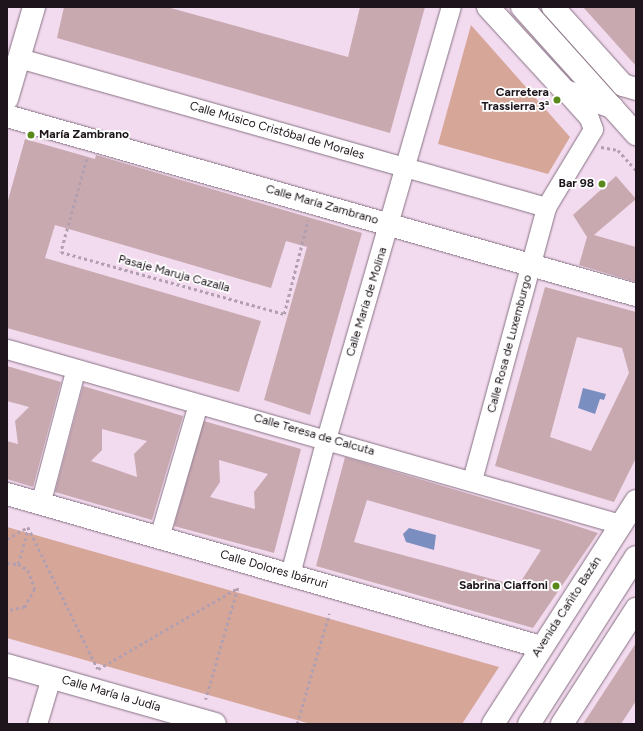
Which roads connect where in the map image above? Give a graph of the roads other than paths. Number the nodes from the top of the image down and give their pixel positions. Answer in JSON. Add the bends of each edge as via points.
{"nodes":[{"id":1,"x":34,"y":7,"type":"edge"},
{"id":2,"x":451,"y":7,"type":"edge"},
{"id":3,"x":488,"y":7,"type":"edge"},
{"id":4,"x":522,"y":7,"type":"edge"},
{"id":5,"x":553,"y":7,"type":"edge"},
{"id":6,"x":576,"y":34,"type":"junction"},
{"id":7,"x":13,"y":56,"type":"edge"},
{"id":8,"x":595,"y":88,"type":"junction"},
{"id":9,"x":636,"y":89,"type":"edge"},
{"id":10,"x":565,"y":91,"type":"junction"},
{"id":11,"x":7,"y":99,"type":"edge"},
{"id":12,"x":612,"y":107,"type":"junction"},
{"id":13,"x":7,"y":116,"type":"edge"},
{"id":14,"x":636,"y":134,"type":"edge"},
{"id":15,"x":405,"y":167,"type":"junction"},
{"id":16,"x":546,"y":207,"type":"junction"},
{"id":17,"x":390,"y":224,"type":"junction"},
{"id":18,"x":531,"y":266,"type":"junction"},
{"id":19,"x":636,"y":295,"type":"edge"},
{"id":20,"x":7,"y":349,"type":"edge"},
{"id":21,"x":73,"y":379,"type":"dead end"},
{"id":22,"x":195,"y":414,"type":"dead end"},
{"id":23,"x":326,"y":439,"type":"junction"},
{"id":24,"x":472,"y":480,"type":"junction"},
{"id":25,"x":43,"y":493,"type":"dead end"},
{"id":26,"x":7,"y":494,"type":"edge"},
{"id":27,"x":636,"y":501,"type":"edge"},
{"id":28,"x":620,"y":524,"type":"junction"},
{"id":29,"x":162,"y":527,"type":"dead end"},
{"id":30,"x":636,"y":557,"type":"edge"},
{"id":31,"x":290,"y":574,"type":"junction"},
{"id":32,"x":636,"y":608,"type":"edge"},
{"id":33,"x":541,"y":647,"type":"junction"},
{"id":34,"x":7,"y":665,"type":"edge"},
{"id":35,"x":51,"y":677,"type":"junction"},
{"id":36,"x":538,"y":718,"type":"edge"},
{"id":37,"x":496,"y":719,"type":"edge"},
{"id":38,"x":37,"y":724,"type":"edge"},
{"id":39,"x":215,"y":724,"type":"edge"},
{"id":40,"x":562,"y":724,"type":"edge"}],
"edges":[{"from":1,"to":7,"type":"street"},
{"from":2,"to":15,"type":"street","name":"Calle María de Molina"},
{"from":3,"to":10,"type":"street"},
{"from":4,"to":8,"type":"street"},
{"from":5,"to":6,"type":"street"},
{"from":6,"to":8,"type":"street"},
{"from":6,"to":9,"type":"street","via":[[623,85]]},
{"from":7,"to":11,"type":"street"},
{"from":7,"to":15,"type":"street","name":"Calle Músico Cristóbal de Morales"},
{"from":8,"to":12,"type":"street"},
{"from":10,"to":12,"type":"street"},
{"from":10,"to":16,"type":"street","name":"Calle Rosa de Luxemburgo","via":[[589,118],[593,129]]},
{"from":12,"to":14,"type":"street"},
{"from":13,"to":17,"type":"street","name":"Calle María Zambrano"},
{"from":15,"to":16,"type":"street","name":"Calle Músico Cristóbal de Morales"},
{"from":15,"to":17,"type":"street","name":"Calle María de Molina"},
{"from":16,"to":18,"type":"street","name":"Calle Rosa de Luxemburgo"},
{"from":17,"to":18,"type":"street","name":"Calle María Zambrano"},
{"from":17,"to":23,"type":"street","name":"Calle María de Molina"},
{"from":18,"to":19,"type":"street","name":"Calle María Zambrano"},
{"from":18,"to":24,"type":"street","name":"Calle Rosa de Luxemburgo"},
{"from":20,"to":23,"type":"street","name":"Calle Teresa de Calcuta"},
{"from":21,"to":25,"type":"street"},
{"from":22,"to":29,"type":"street"},
{"from":23,"to":24,"type":"street","name":"Calle Teresa de Calcuta"},
{"from":23,"to":31,"type":"street","name":"Calle María de Molina"},
{"from":24,"to":28,"type":"street","name":"Calle Teresa de Calcuta"},
{"from":26,"to":31,"type":"street","name":"Calle Dolores Ibárruri"},
{"from":27,"to":28,"type":"street","name":"Avenida Cañito Bazán"},
{"from":28,"to":33,"type":"street","name":"Avenida Cañito Bazán"},
{"from":30,"to":36,"type":"street","name":"Avenida Cañito Bazán"},
{"from":31,"to":33,"type":"street","name":"Calle Dolores Ibárruri"},
{"from":32,"to":40,"type":"street"},
{"from":33,"to":37,"type":"street","name":"Avenida Cañito Bazán"},
{"from":34,"to":35,"type":"street","name":"Calle María la Judía"},
{"from":35,"to":38,"type":"street"},
{"from":35,"to":39,"type":"street","name":"Calle María la Judía"},
{"from":36,"to":37,"type":"street","name":"Avenida Cañito Bazán"}]}
